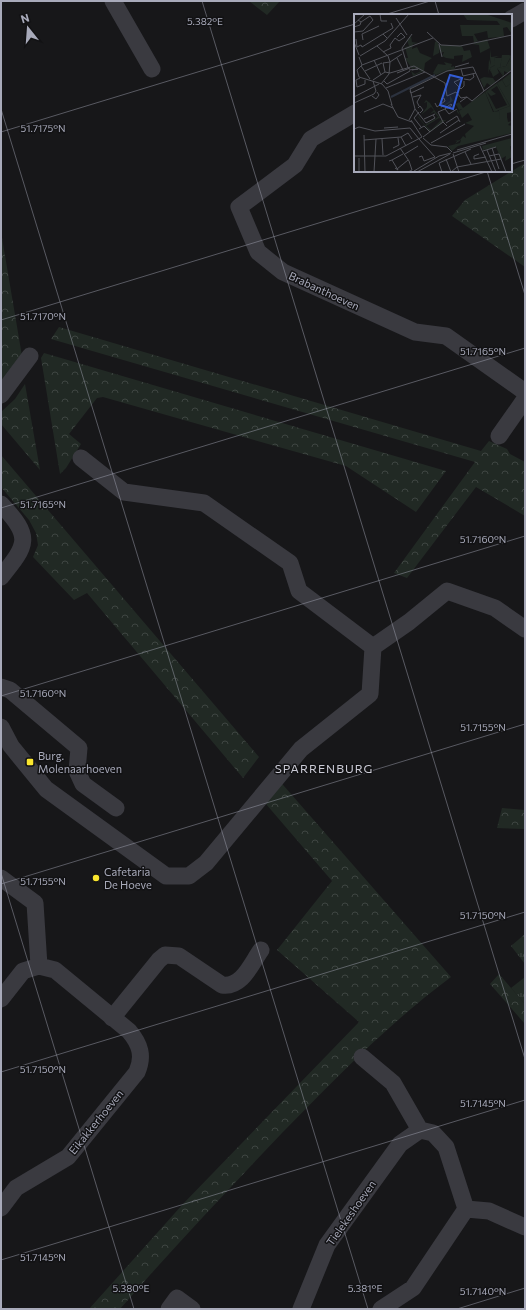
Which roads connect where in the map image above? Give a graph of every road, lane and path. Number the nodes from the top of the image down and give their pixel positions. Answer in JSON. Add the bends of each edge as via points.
{"nodes":[{"id":1,"x":113,"y":1,"type":"edge"},
{"id":2,"x":525,"y":11,"type":"edge"},
{"id":3,"x":512,"y":18,"type":"edge"},
{"id":4,"x":152,"y":68,"type":"dead end"},
{"id":5,"x":354,"y":114,"type":"edge"},
{"id":6,"x":30,"y":356,"type":"dead end"},
{"id":7,"x":525,"y":392,"type":"edge"},
{"id":8,"x":1,"y":395,"type":"edge"},
{"id":9,"x":525,"y":399,"type":"edge"},
{"id":10,"x":499,"y":436,"type":"dead end"},
{"id":11,"x":81,"y":458,"type":"dead end"},
{"id":12,"x":1,"y":504,"type":"edge"},
{"id":13,"x":1,"y":577,"type":"edge"},
{"id":14,"x":525,"y":628,"type":"edge"},
{"id":15,"x":372,"y":647,"type":"junction"},
{"id":16,"x":1,"y":687,"type":"edge"},
{"id":17,"x":1,"y":727,"type":"edge"},
{"id":18,"x":116,"y":808,"type":"dead end"},
{"id":19,"x":1,"y":878,"type":"edge"},
{"id":20,"x":261,"y":950,"type":"dead end"},
{"id":21,"x":39,"y":966,"type":"junction"},
{"id":22,"x":1,"y":999,"type":"edge"},
{"id":23,"x":112,"y":1018,"type":"junction"},
{"id":24,"x":362,"y":1057,"type":"dead end"},
{"id":25,"x":420,"y":1130,"type":"junction"},
{"id":26,"x":1,"y":1208,"type":"edge"},
{"id":27,"x":466,"y":1209,"type":"junction"},
{"id":28,"x":525,"y":1227,"type":"edge"},
{"id":29,"x":169,"y":1309,"type":"edge"},
{"id":30,"x":192,"y":1309,"type":"edge"},
{"id":31,"x":301,"y":1309,"type":"edge"},
{"id":32,"x":381,"y":1309,"type":"edge"}],
"edges":[{"from":1,"to":4,"type":"street"},
{"from":2,"to":3,"type":"street"},
{"from":5,"to":7,"type":"street","name":"Brabanthoeven","via":[[311,139],[295,165],[239,207],[258,252],[283,272],[415,332],[446,336]]},
{"from":6,"to":8,"type":"street"},
{"from":9,"to":10,"type":"street"},
{"from":11,"to":15,"type":"street","via":[[124,492],[204,503],[290,563],[299,591]]},
{"from":12,"to":13,"type":"street","via":[[18,524],[23,534],[23,546]]},
{"from":14,"to":15,"type":"street","via":[[495,608],[447,592]]},
{"from":15,"to":17,"type":"street","via":[[370,694],[301,749],[206,863],[189,876],[166,876],[46,789],[11,746]]},
{"from":16,"to":18,"type":"street","via":[[10,690],[79,748],[77,771],[83,784]]},
{"from":19,"to":21,"type":"street","via":[[35,903]]},
{"from":20,"to":23,"type":"street","via":[[238,982],[230,986],[222,985],[179,956],[165,955]]},
{"from":21,"to":22,"type":"street","via":[[24,972]]},
{"from":21,"to":23,"type":"street","name":"Eikakkerhoeven","via":[[54,970]]},
{"from":23,"to":26,"type":"street","name":"Eikakkerhoeven","via":[[137,1040],[142,1061],[137,1072],[68,1157],[16,1188]]},
{"from":24,"to":25,"type":"street","via":[[393,1083]]},
{"from":25,"to":27,"type":"street","via":[[433,1133],[446,1147]]},
{"from":25,"to":31,"type":"street","name":"Tielekeshoeven","via":[[400,1144],[327,1245]]},
{"from":27,"to":28,"type":"street","via":[[489,1211]]},
{"from":27,"to":32,"type":"street","via":[[413,1288]]},
{"from":29,"to":30,"type":"street","via":[[177,1298]]}]}
